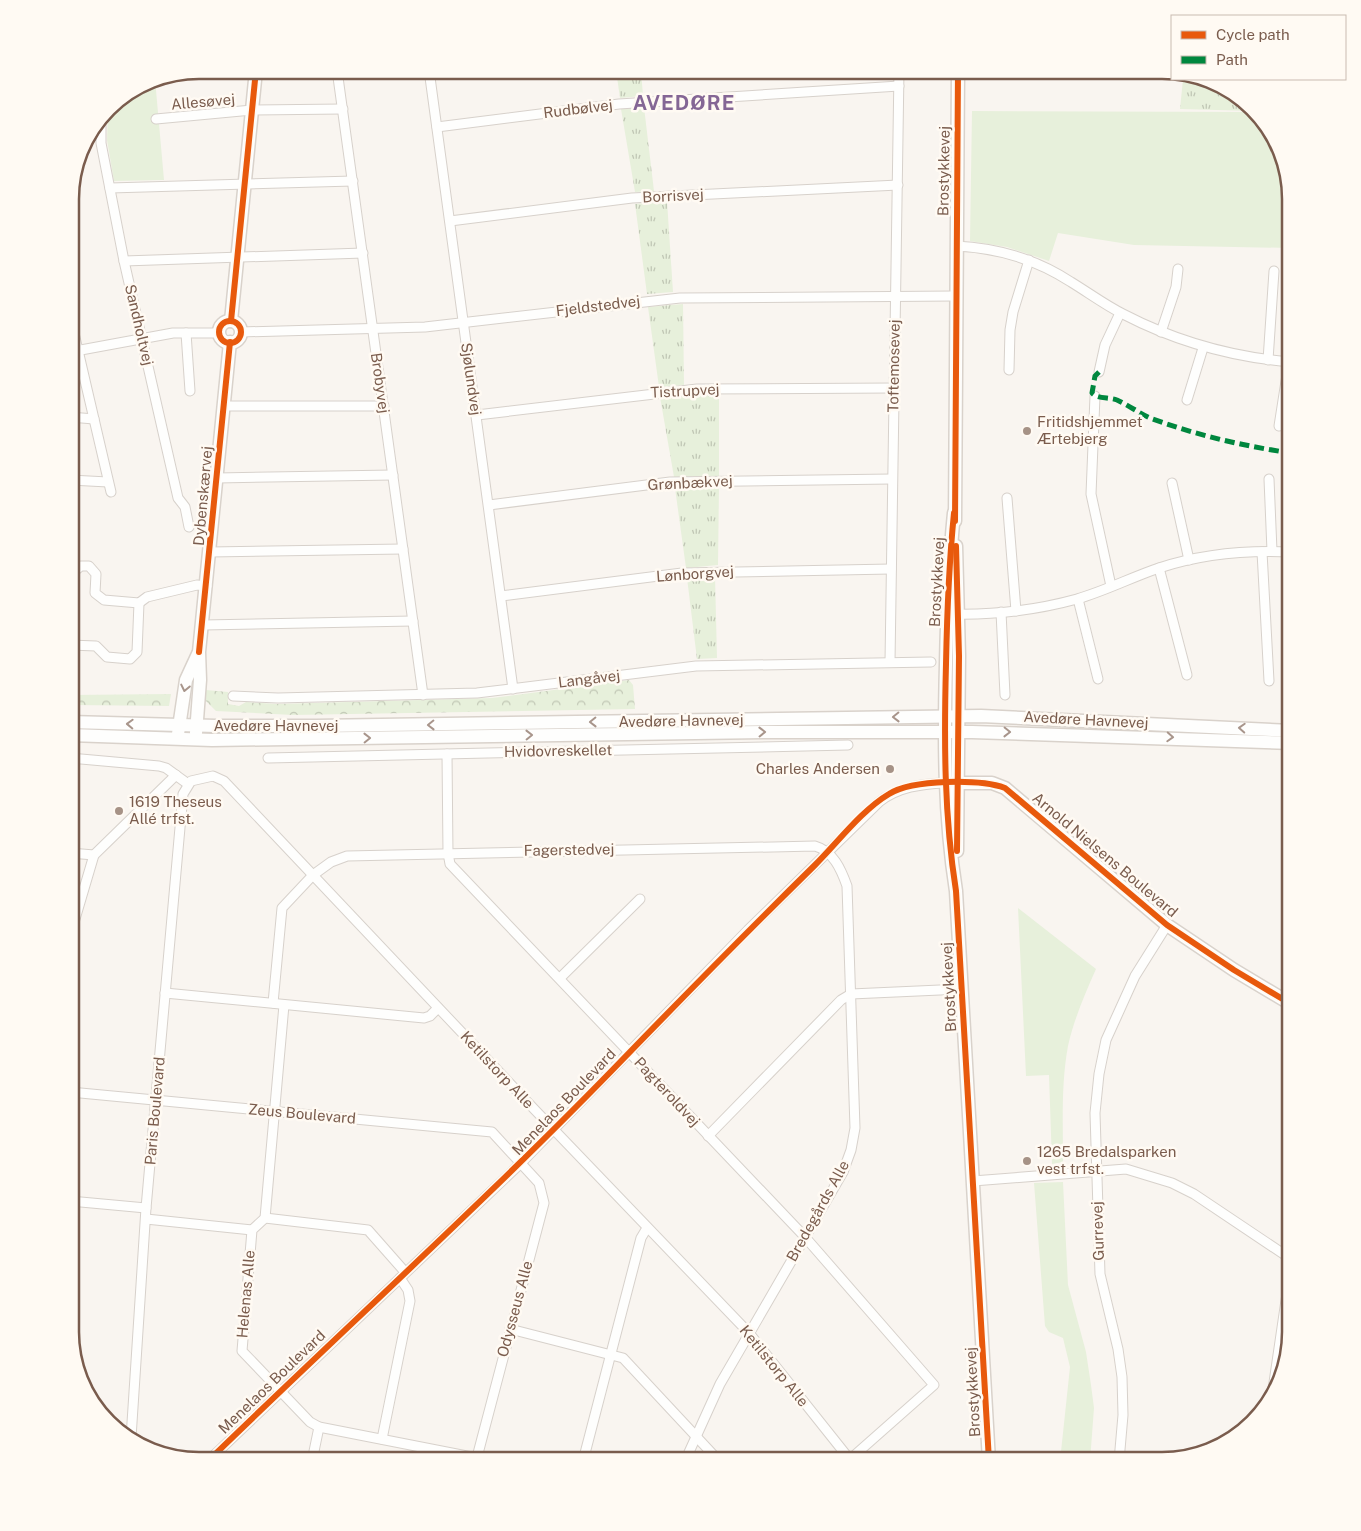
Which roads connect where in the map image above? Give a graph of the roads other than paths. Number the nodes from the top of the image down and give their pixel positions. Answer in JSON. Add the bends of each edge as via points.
{"nodes":[{"id":1,"x":255,"y":79,"type":"edge"},
{"id":2,"x":338,"y":79,"type":"edge"},
{"id":3,"x":430,"y":79,"type":"edge"},
{"id":4,"x":899,"y":79,"type":"edge"},
{"id":5,"x":958,"y":79,"type":"edge"},
{"id":6,"x":899,"y":86,"type":"junction"},
{"id":7,"x":343,"y":109,"type":"junction"},
{"id":8,"x":252,"y":110,"type":"junction"},
{"id":9,"x":156,"y":119,"type":"dead end"},
{"id":10,"x":437,"y":127,"type":"junction"},
{"id":11,"x":101,"y":130,"type":"edge"},
{"id":12,"x":353,"y":181,"type":"junction"},
{"id":13,"x":245,"y":183,"type":"junction"},
{"id":14,"x":898,"y":185,"type":"junction"},
{"id":15,"x":110,"y":188,"type":"junction"},
{"id":16,"x":450,"y":221,"type":"junction"},
{"id":17,"x":956,"y":246,"type":"junction"},
{"id":18,"x":363,"y":253,"type":"junction"},
{"id":19,"x":238,"y":256,"type":"junction"},
{"id":20,"x":1029,"y":260,"type":"junction"},
{"id":21,"x":124,"y":261,"type":"junction"},
{"id":22,"x":1178,"y":270,"type":"dead end"},
{"id":23,"x":1274,"y":271,"type":"dead end"},
{"id":24,"x":895,"y":296,"type":"junction"},
{"id":25,"x":955,"y":296,"type":"junction"},
{"id":26,"x":1120,"y":313,"type":"junction"},
{"id":27,"x":231,"y":321,"type":"junction"},
{"id":28,"x":464,"y":323,"type":"junction"},
{"id":29,"x":373,"y":329,"type":"junction"},
{"id":30,"x":241,"y":332,"type":"junction"},
{"id":31,"x":1161,"y":332,"type":"junction"},
{"id":32,"x":186,"y":333,"type":"junction"},
{"id":33,"x":220,"y":333,"type":"junction"},
{"id":34,"x":142,"y":337,"type":"junction"},
{"id":35,"x":230,"y":342,"type":"junction"},
{"id":36,"x":1203,"y":348,"type":"junction"},
{"id":37,"x":79,"y":351,"type":"edge"},
{"id":38,"x":1268,"y":360,"type":"junction"},
{"id":39,"x":1282,"y":361,"type":"edge"},
{"id":40,"x":79,"y":369,"type":"edge"},
{"id":41,"x":1009,"y":370,"type":"dead end"},
{"id":42,"x":1099,"y":372,"type":"dead end"},
{"id":43,"x":894,"y":388,"type":"junction"},
{"id":44,"x":190,"y":391,"type":"dead end"},
{"id":45,"x":1095,"y":396,"type":"dead end"},
{"id":46,"x":1187,"y":400,"type":"dead end"},
{"id":47,"x":224,"y":406,"type":"junction"},
{"id":48,"x":384,"y":406,"type":"junction"},
{"id":49,"x":1282,"y":409,"type":"edge"},
{"id":50,"x":477,"y":415,"type":"junction"},
{"id":51,"x":79,"y":418,"type":"edge"},
{"id":52,"x":94,"y":419,"type":"junction"},
{"id":53,"x":1279,"y":426,"type":"dead end"},
{"id":54,"x":393,"y":475,"type":"junction"},
{"id":55,"x":217,"y":478,"type":"junction"},
{"id":56,"x":1269,"y":478,"type":"dead end"},
{"id":57,"x":892,"y":479,"type":"junction"},
{"id":58,"x":79,"y":480,"type":"edge"},
{"id":59,"x":108,"y":482,"type":"junction"},
{"id":60,"x":1172,"y":483,"type":"dead end"},
{"id":61,"x":111,"y":492,"type":"dead end"},
{"id":62,"x":1007,"y":498,"type":"dead end"},
{"id":63,"x":489,"y":505,"type":"junction"},
{"id":64,"x":189,"y":527,"type":"dead end"},
{"id":65,"x":403,"y":549,"type":"junction"},
{"id":66,"x":1267,"y":551,"type":"junction"},
{"id":67,"x":210,"y":552,"type":"junction"},
{"id":68,"x":1282,"y":552,"type":"edge"},
{"id":69,"x":1189,"y":560,"type":"junction"},
{"id":70,"x":79,"y":568,"type":"edge"},
{"id":71,"x":1159,"y":568,"type":"junction"},
{"id":72,"x":891,"y":569,"type":"junction"},
{"id":73,"x":207,"y":586,"type":"junction"},
{"id":74,"x":1111,"y":586,"type":"junction"},
{"id":75,"x":501,"y":596,"type":"junction"},
{"id":76,"x":1078,"y":599,"type":"junction"},
{"id":77,"x":139,"y":603,"type":"junction"},
{"id":78,"x":1016,"y":611,"type":"junction"},
{"id":79,"x":1001,"y":612,"type":"junction"},
{"id":80,"x":953,"y":614,"type":"junction"},
{"id":81,"x":413,"y":621,"type":"junction"},
{"id":82,"x":203,"y":625,"type":"junction"},
{"id":83,"x":79,"y":645,"type":"edge"},
{"id":84,"x":199,"y":652,"type":"junction"},
{"id":85,"x":890,"y":662,"type":"junction"},
{"id":86,"x":931,"y":662,"type":"dead end"},
{"id":87,"x":1187,"y":675,"type":"dead end"},
{"id":88,"x":1098,"y":678,"type":"dead end"},
{"id":89,"x":1269,"y":681,"type":"dead end"},
{"id":90,"x":514,"y":689,"type":"junction"},
{"id":91,"x":424,"y":695,"type":"junction"},
{"id":92,"x":1005,"y":695,"type":"dead end"},
{"id":93,"x":233,"y":696,"type":"dead end"},
{"id":94,"x":944,"y":716,"type":"junction"},
{"id":95,"x":958,"y":716,"type":"junction"},
{"id":96,"x":79,"y":722,"type":"edge"},
{"id":97,"x":179,"y":726,"type":"junction"},
{"id":98,"x":197,"y":726,"type":"junction"},
{"id":99,"x":1282,"y":731,"type":"edge"},
{"id":100,"x":944,"y":732,"type":"junction"},
{"id":101,"x":958,"y":732,"type":"junction"},
{"id":102,"x":79,"y":735,"type":"edge"},
{"id":103,"x":177,"y":740,"type":"junction"},
{"id":104,"x":196,"y":740,"type":"junction"},
{"id":105,"x":1282,"y":743,"type":"edge"},
{"id":106,"x":848,"y":745,"type":"dead end"},
{"id":107,"x":447,"y":754,"type":"junction"},
{"id":108,"x":268,"y":758,"type":"dead end"},
{"id":109,"x":79,"y":759,"type":"edge"},
{"id":110,"x":176,"y":775,"type":"junction"},
{"id":111,"x":951,"y":783,"type":"junction"},
{"id":112,"x":188,"y":784,"type":"junction"},
{"id":113,"x":828,"y":852,"type":"junction"},
{"id":114,"x":448,"y":853,"type":"junction"},
{"id":115,"x":79,"y":854,"type":"edge"},
{"id":116,"x":94,"y":855,"type":"junction"},
{"id":117,"x":313,"y":875,"type":"junction"},
{"id":118,"x":640,"y":899,"type":"dead end"},
{"id":119,"x":79,"y":906,"type":"edge"},
{"id":120,"x":1167,"y":925,"type":"junction"},
{"id":121,"x":560,"y":978,"type":"junction"},
{"id":122,"x":962,"y":989,"type":"junction"},
{"id":123,"x":165,"y":993,"type":"junction"},
{"id":124,"x":851,"y":994,"type":"junction"},
{"id":125,"x":1282,"y":999,"type":"edge"},
{"id":126,"x":273,"y":1004,"type":"junction"},
{"id":127,"x":284,"y":1004,"type":"junction"},
{"id":128,"x":438,"y":1008,"type":"junction"},
{"id":129,"x":630,"y":1052,"type":"junction"},
{"id":130,"x":79,"y":1093,"type":"edge"},
{"id":131,"x":156,"y":1100,"type":"junction"},
{"id":132,"x":274,"y":1112,"type":"junction"},
{"id":133,"x":554,"y":1130,"type":"junction"},
{"id":134,"x":708,"y":1136,"type":"junction"},
{"id":135,"x":521,"y":1163,"type":"junction"},
{"id":136,"x":1095,"y":1170,"type":"junction"},
{"id":137,"x":973,"y":1181,"type":"junction"},
{"id":138,"x":79,"y":1202,"type":"edge"},
{"id":139,"x":146,"y":1208,"type":"junction"},
{"id":140,"x":265,"y":1218,"type":"junction"},
{"id":141,"x":146,"y":1219,"type":"junction"},
{"id":142,"x":647,"y":1228,"type":"junction"},
{"id":143,"x":252,"y":1230,"type":"junction"},
{"id":144,"x":805,"y":1238,"type":"junction"},
{"id":145,"x":1282,"y":1253,"type":"edge"},
{"id":146,"x":403,"y":1275,"type":"junction"},
{"id":147,"x":510,"y":1328,"type":"junction"},
{"id":148,"x":1282,"y":1328,"type":"edge"},
{"id":149,"x":749,"y":1333,"type":"junction"},
{"id":150,"x":610,"y":1355,"type":"junction"},
{"id":151,"x":1275,"y":1372,"type":"edge"},
{"id":152,"x":282,"y":1390,"type":"junction"},
{"id":153,"x":319,"y":1427,"type":"junction"},
{"id":154,"x":131,"y":1432,"type":"edge"},
{"id":155,"x":697,"y":1435,"type":"junction"},
{"id":156,"x":382,"y":1439,"type":"junction"},
{"id":157,"x":217,"y":1452,"type":"edge"},
{"id":158,"x":314,"y":1452,"type":"edge"},
{"id":159,"x":443,"y":1452,"type":"edge"},
{"id":160,"x":478,"y":1452,"type":"edge"},
{"id":161,"x":585,"y":1452,"type":"edge"},
{"id":162,"x":689,"y":1452,"type":"edge"},
{"id":163,"x":711,"y":1452,"type":"edge"},
{"id":164,"x":844,"y":1452,"type":"edge"},
{"id":165,"x":859,"y":1452,"type":"edge"},
{"id":166,"x":988,"y":1452,"type":"edge"},
{"id":167,"x":1120,"y":1452,"type":"edge"}],
"edges":[{"from":1,"to":8,"type":"street"},
{"from":2,"to":7,"type":"street","name":"Brobyvej"},
{"from":3,"to":10,"type":"street","name":"Sjølundvej"},
{"from":4,"to":6,"type":"street","name":"Toftemosevej"},
{"from":5,"to":17,"type":"street","name":"Brostykkevej"},
{"from":6,"to":10,"type":"street","name":"Rudbølvej","via":[[619,104]]},
{"from":6,"to":14,"type":"street","name":"Toftemosevej"},
{"from":7,"to":8,"type":"street","name":"Allesøvej"},
{"from":7,"to":12,"type":"street","name":"Brobyvej"},
{"from":8,"to":9,"type":"street","name":"Allesøvej"},
{"from":8,"to":13,"type":"street"},
{"from":10,"to":16,"type":"street","name":"Sjølundvej"},
{"from":11,"to":15,"type":"street","name":"Sandholtvej"},
{"from":12,"to":13,"type":"street"},
{"from":12,"to":18,"type":"street","name":"Brobyvej"},
{"from":13,"to":15,"type":"street"},
{"from":13,"to":19,"type":"street"},
{"from":14,"to":16,"type":"street","name":"Borrisvej","via":[[632,198]]},
{"from":14,"to":24,"type":"street","name":"Toftemosevej"},
{"from":15,"to":21,"type":"street","name":"Sandholtvej"},
{"from":16,"to":28,"type":"street","name":"Sjølundvej"},
{"from":17,"to":20,"type":"street","via":[[1002,252]]},
{"from":17,"to":25,"type":"street","name":"Brostykkevej"},
{"from":18,"to":19,"type":"street"},
{"from":18,"to":29,"type":"street","name":"Brobyvej"},
{"from":19,"to":21,"type":"street"},
{"from":19,"to":27,"type":"street"},
{"from":20,"to":26,"type":"street","via":[[1057,273]]},
{"from":20,"to":41,"type":"street","via":[[1012,321]]},
{"from":21,"to":34,"type":"street","name":"Sandholtvej"},
{"from":22,"to":31,"type":"street"},
{"from":23,"to":38,"type":"street"},
{"from":24,"to":25,"type":"street","name":"Fjeldstedvej"},
{"from":24,"to":28,"type":"street","name":"Fjeldstedvej","via":[[680,298]]},
{"from":24,"to":43,"type":"street","name":"Toftemosevej"},
{"from":25,"to":80,"type":"street","name":"Brostykkevej","via":[[954,513],[948,569]]},
{"from":26,"to":31,"type":"street"},
{"from":26,"to":42,"type":"street","via":[[1105,345]]},
{"from":27,"to":30,"type":"street","via":[[238,324]]},
{"from":27,"to":33,"type":"street","via":[[222,325]]},
{"from":28,"to":29,"type":"street","name":"Fjeldstedvej"},
{"from":28,"to":50,"type":"street","name":"Sjølundvej"},
{"from":29,"to":30,"type":"street","name":"Fjeldstedvej"},
{"from":29,"to":48,"type":"street","name":"Brobyvej"},
{"from":30,"to":35,"type":"street","via":[[236,341]]},
{"from":31,"to":36,"type":"street"},
{"from":32,"to":33,"type":"street"},
{"from":32,"to":34,"type":"street"},
{"from":32,"to":44,"type":"street"},
{"from":33,"to":35,"type":"street","via":[[223,340]]},
{"from":34,"to":37,"type":"street"},
{"from":34,"to":64,"type":"street","name":"Sandholtvej","via":[[178,498],[185,507]]},
{"from":35,"to":47,"type":"street","name":"Dybenskærvej"},
{"from":36,"to":38,"type":"street"},
{"from":36,"to":46,"type":"street"},
{"from":38,"to":39,"type":"street"},
{"from":40,"to":52,"type":"street"},
{"from":43,"to":50,"type":"street","name":"Tistrupvej","via":[[697,389]]},
{"from":43,"to":57,"type":"street","name":"Toftemosevej"},
{"from":45,"to":74,"type":"street","via":[[1091,494]]},
{"from":47,"to":48,"type":"street"},
{"from":47,"to":55,"type":"street","name":"Dybenskærvej"},
{"from":48,"to":54,"type":"street","name":"Brobyvej"},
{"from":49,"to":53,"type":"street"},
{"from":50,"to":63,"type":"street","name":"Sjølundvej"},
{"from":51,"to":52,"type":"street"},
{"from":52,"to":59,"type":"street"},
{"from":54,"to":55,"type":"street"},
{"from":54,"to":65,"type":"street","name":"Brobyvej"},
{"from":55,"to":67,"type":"street","name":"Dybenskærvej"},
{"from":56,"to":66,"type":"street"},
{"from":57,"to":63,"type":"street","name":"Grønbækvej","via":[[670,482]]},
{"from":57,"to":72,"type":"street","name":"Toftemosevej"},
{"from":58,"to":59,"type":"street"},
{"from":59,"to":61,"type":"street"},
{"from":60,"to":69,"type":"street"},
{"from":62,"to":78,"type":"street"},
{"from":63,"to":75,"type":"street","name":"Sjølundvej"},
{"from":65,"to":67,"type":"street"},
{"from":65,"to":81,"type":"street","name":"Brobyvej"},
{"from":66,"to":68,"type":"street"},
{"from":66,"to":69,"type":"street"},
{"from":66,"to":89,"type":"street"},
{"from":67,"to":73,"type":"street","name":"Dybenskærvej"},
{"from":69,"to":71,"type":"street"},
{"from":70,"to":77,"type":"street","via":[[90,566],[96,574],[95,593],[104,600]]},
{"from":71,"to":74,"type":"street"},
{"from":71,"to":87,"type":"street"},
{"from":72,"to":75,"type":"street","name":"Lønborgvej","via":[[682,573]]},
{"from":72,"to":85,"type":"street","name":"Toftemosevej"},
{"from":73,"to":77,"type":"street","via":[[197,585],[147,597]]},
{"from":73,"to":82,"type":"street","name":"Dybenskærvej"},
{"from":74,"to":76,"type":"street"},
{"from":75,"to":90,"type":"street","name":"Sjølundvej"},
{"from":76,"to":78,"type":"street"},
{"from":76,"to":88,"type":"street"},
{"from":77,"to":83,"type":"street","via":[[137,652],[130,659],[107,657],[96,646]]},
{"from":78,"to":79,"type":"street"},
{"from":79,"to":80,"type":"street"},
{"from":79,"to":92,"type":"street"},
{"from":80,"to":94,"type":"street","name":"Brostykkevej"},
{"from":80,"to":95,"type":"street","name":"Brostykkevej"},
{"from":81,"to":82,"type":"street"},
{"from":81,"to":91,"type":"street","name":"Brobyvej"},
{"from":82,"to":84,"type":"street","name":"Dybenskærvej"},
{"from":84,"to":97,"type":"street","name":"Dybenskærvej","one_way":true,"via":[[186,680]]},
{"from":84,"to":98,"type":"street","name":"Dybenskærvej"},
{"from":85,"to":86,"type":"street","name":"Langåvej"},
{"from":85,"to":90,"type":"street","name":"Langåvej","via":[[696,666]]},
{"from":90,"to":91,"type":"street","name":"Langåvej"},
{"from":91,"to":93,"type":"street","name":"Langåvej"},
{"from":94,"to":95,"type":"street","name":"Avedøre Havnevej"},
{"from":94,"to":98,"type":"street","name":"Avedøre Havnevej","one_way":true},
{"from":94,"to":100,"type":"street","name":"Brostykkevej"},
{"from":99,"to":95,"type":"street","name":"Avedøre Havnevej","one_way":true},
{"from":95,"to":101,"type":"street","name":"Brostykkevej"},
{"from":97,"to":96,"type":"street","name":"Avedøre Havnevej","one_way":true},
{"from":97,"to":98,"type":"street","name":"Avedøre Havnevej"},
{"from":97,"to":103,"type":"street","name":"Dybenskærvej"},
{"from":98,"to":104,"type":"street","name":"Dybenskærvej"},
{"from":100,"to":101,"type":"street","name":"Avedøre Havnevej"},
{"from":104,"to":100,"type":"street","name":"Avedøre Havnevej","one_way":true},
{"from":100,"to":111,"type":"street","name":"Brostykkevej"},
{"from":101,"to":105,"type":"street","name":"Avedøre Havnevej","one_way":true},
{"from":101,"to":111,"type":"street","name":"Brostykkevej"},
{"from":102,"to":103,"type":"street","name":"Avedøre Havnevej"},
{"from":103,"to":104,"type":"street","name":"Avedøre Havnevej"},
{"from":106,"to":107,"type":"street","name":"Hvidovreskellet"},
{"from":107,"to":108,"type":"street","name":"Hvidovreskellet"},
{"from":107,"to":114,"type":"street","name":"Pagteroldvej"},
{"from":109,"to":110,"type":"street","via":[[159,766]]},
{"from":110,"to":112,"type":"street"},
{"from":110,"to":116,"type":"street"},
{"from":111,"to":113,"type":"street","name":"Menelaos Boulevard","via":[[903,788],[890,793]]},
{"from":111,"to":120,"type":"street","name":"Arnold Nielsens Boulevard","via":[[992,783],[1016,795],[1095,867]]},
{"from":111,"to":122,"type":"street","name":"Brostykkevej"},
{"from":112,"to":117,"type":"street","name":"Ketilstorp Alle","via":[[214,776],[224,781]]},
{"from":112,"to":123,"type":"street","name":"Paris Boulevard","via":[[183,794]]},
{"from":113,"to":114,"type":"street","name":"Fagerstedvej","via":[[815,846]]},
{"from":113,"to":124,"type":"street","name":"Bredegårds Alle","via":[[841,869],[847,886]]},
{"from":113,"to":129,"type":"street","name":"Menelaos Boulevard"},
{"from":114,"to":117,"type":"street","name":"Fagerstedvej","via":[[347,856],[331,862]]},
{"from":114,"to":121,"type":"street","name":"Pagteroldvej","via":[[450,864]]},
{"from":115,"to":116,"type":"street"},
{"from":116,"to":119,"type":"street"},
{"from":117,"to":126,"type":"street","via":[[282,908]]},
{"from":117,"to":128,"type":"street","name":"Ketilstorp Alle"},
{"from":118,"to":121,"type":"street"},
{"from":120,"to":125,"type":"street","name":"Arnold Nielsens Boulevard"},
{"from":120,"to":136,"type":"street","name":"Gurrevej","via":[[1135,976],[1106,1040],[1095,1113]]},
{"from":121,"to":129,"type":"street","name":"Pagteroldvej"},
{"from":122,"to":124,"type":"street"},
{"from":122,"to":137,"type":"street","name":"Brostykkevej"},
{"from":123,"to":126,"type":"street"},
{"from":123,"to":131,"type":"street","name":"Paris Boulevard"},
{"from":124,"to":134,"type":"street","via":[[841,1000]]},
{"from":124,"to":144,"type":"street","name":"Bredegårds Alle","via":[[855,1128],[851,1150],[843,1172]]},
{"from":126,"to":127,"type":"street"},
{"from":127,"to":128,"type":"street","via":[[424,1018]]},
{"from":127,"to":132,"type":"street"},
{"from":128,"to":133,"type":"street","name":"Ketilstorp Alle"},
{"from":129,"to":133,"type":"street","name":"Menelaos Boulevard"},
{"from":129,"to":134,"type":"street","name":"Pagteroldvej"},
{"from":130,"to":131,"type":"street","name":"Zeus Boulevard"},
{"from":131,"to":132,"type":"street","name":"Zeus Boulevard"},
{"from":131,"to":139,"type":"street","name":"Paris Boulevard"},
{"from":132,"to":135,"type":"street","name":"Zeus Boulevard","via":[[492,1132]]},
{"from":132,"to":140,"type":"street"},
{"from":133,"to":135,"type":"street","name":"Menelaos Boulevard"},
{"from":133,"to":142,"type":"street","name":"Ketilstorp Alle"},
{"from":134,"to":144,"type":"street","name":"Pagteroldvej"},
{"from":135,"to":146,"type":"street","name":"Menelaos Boulevard"},
{"from":135,"to":147,"type":"street","name":"Odysseus Alle","via":[[539,1183],[544,1203]]},
{"from":136,"to":137,"type":"street"},
{"from":136,"to":145,"type":"street","via":[[1126,1170],[1172,1183],[1194,1194]]},
{"from":136,"to":167,"type":"street","name":"Gurrevej","via":[[1100,1274],[1122,1377]]},
{"from":137,"to":166,"type":"street","name":"Brostykkevej"},
{"from":138,"to":139,"type":"street"},
{"from":139,"to":141,"type":"street","name":"Paris Boulevard"},
{"from":140,"to":143,"type":"street","name":"Helenas Alle"},
{"from":140,"to":146,"type":"street","via":[[368,1230]]},
{"from":141,"to":143,"type":"street"},
{"from":141,"to":154,"type":"street","name":"Paris Boulevard"},
{"from":142,"to":149,"type":"street","name":"Ketilstorp Alle"},
{"from":142,"to":150,"type":"street","via":[[641,1238]]},
{"from":143,"to":152,"type":"street","name":"Helenas Alle","via":[[242,1351]]},
{"from":144,"to":149,"type":"street","name":"Bredegårds Alle"},
{"from":144,"to":165,"type":"street","name":"Pagteroldvej","via":[[934,1385]]},
{"from":146,"to":152,"type":"street","name":"Menelaos Boulevard"},
{"from":146,"to":156,"type":"street","via":[[410,1301]]},
{"from":147,"to":150,"type":"street"},
{"from":147,"to":160,"type":"street","name":"Odysseus Alle"},
{"from":148,"to":151,"type":"street"},
{"from":149,"to":155,"type":"street","name":"Bredegårds Alle","via":[[720,1384]]},
{"from":149,"to":164,"type":"street","name":"Ketilstorp Alle"},
{"from":150,"to":155,"type":"street","via":[[623,1358]]},
{"from":150,"to":161,"type":"street"},
{"from":152,"to":153,"type":"street","name":"Helenas Alle","via":[[310,1422]]},
{"from":152,"to":157,"type":"street","name":"Menelaos Boulevard"},
{"from":153,"to":156,"type":"street","name":"Helenas Alle"},
{"from":153,"to":158,"type":"street"},
{"from":155,"to":162,"type":"street","name":"Bredegårds Alle"},
{"from":155,"to":163,"type":"street"},
{"from":156,"to":159,"type":"street","name":"Helenas Alle"}]}
